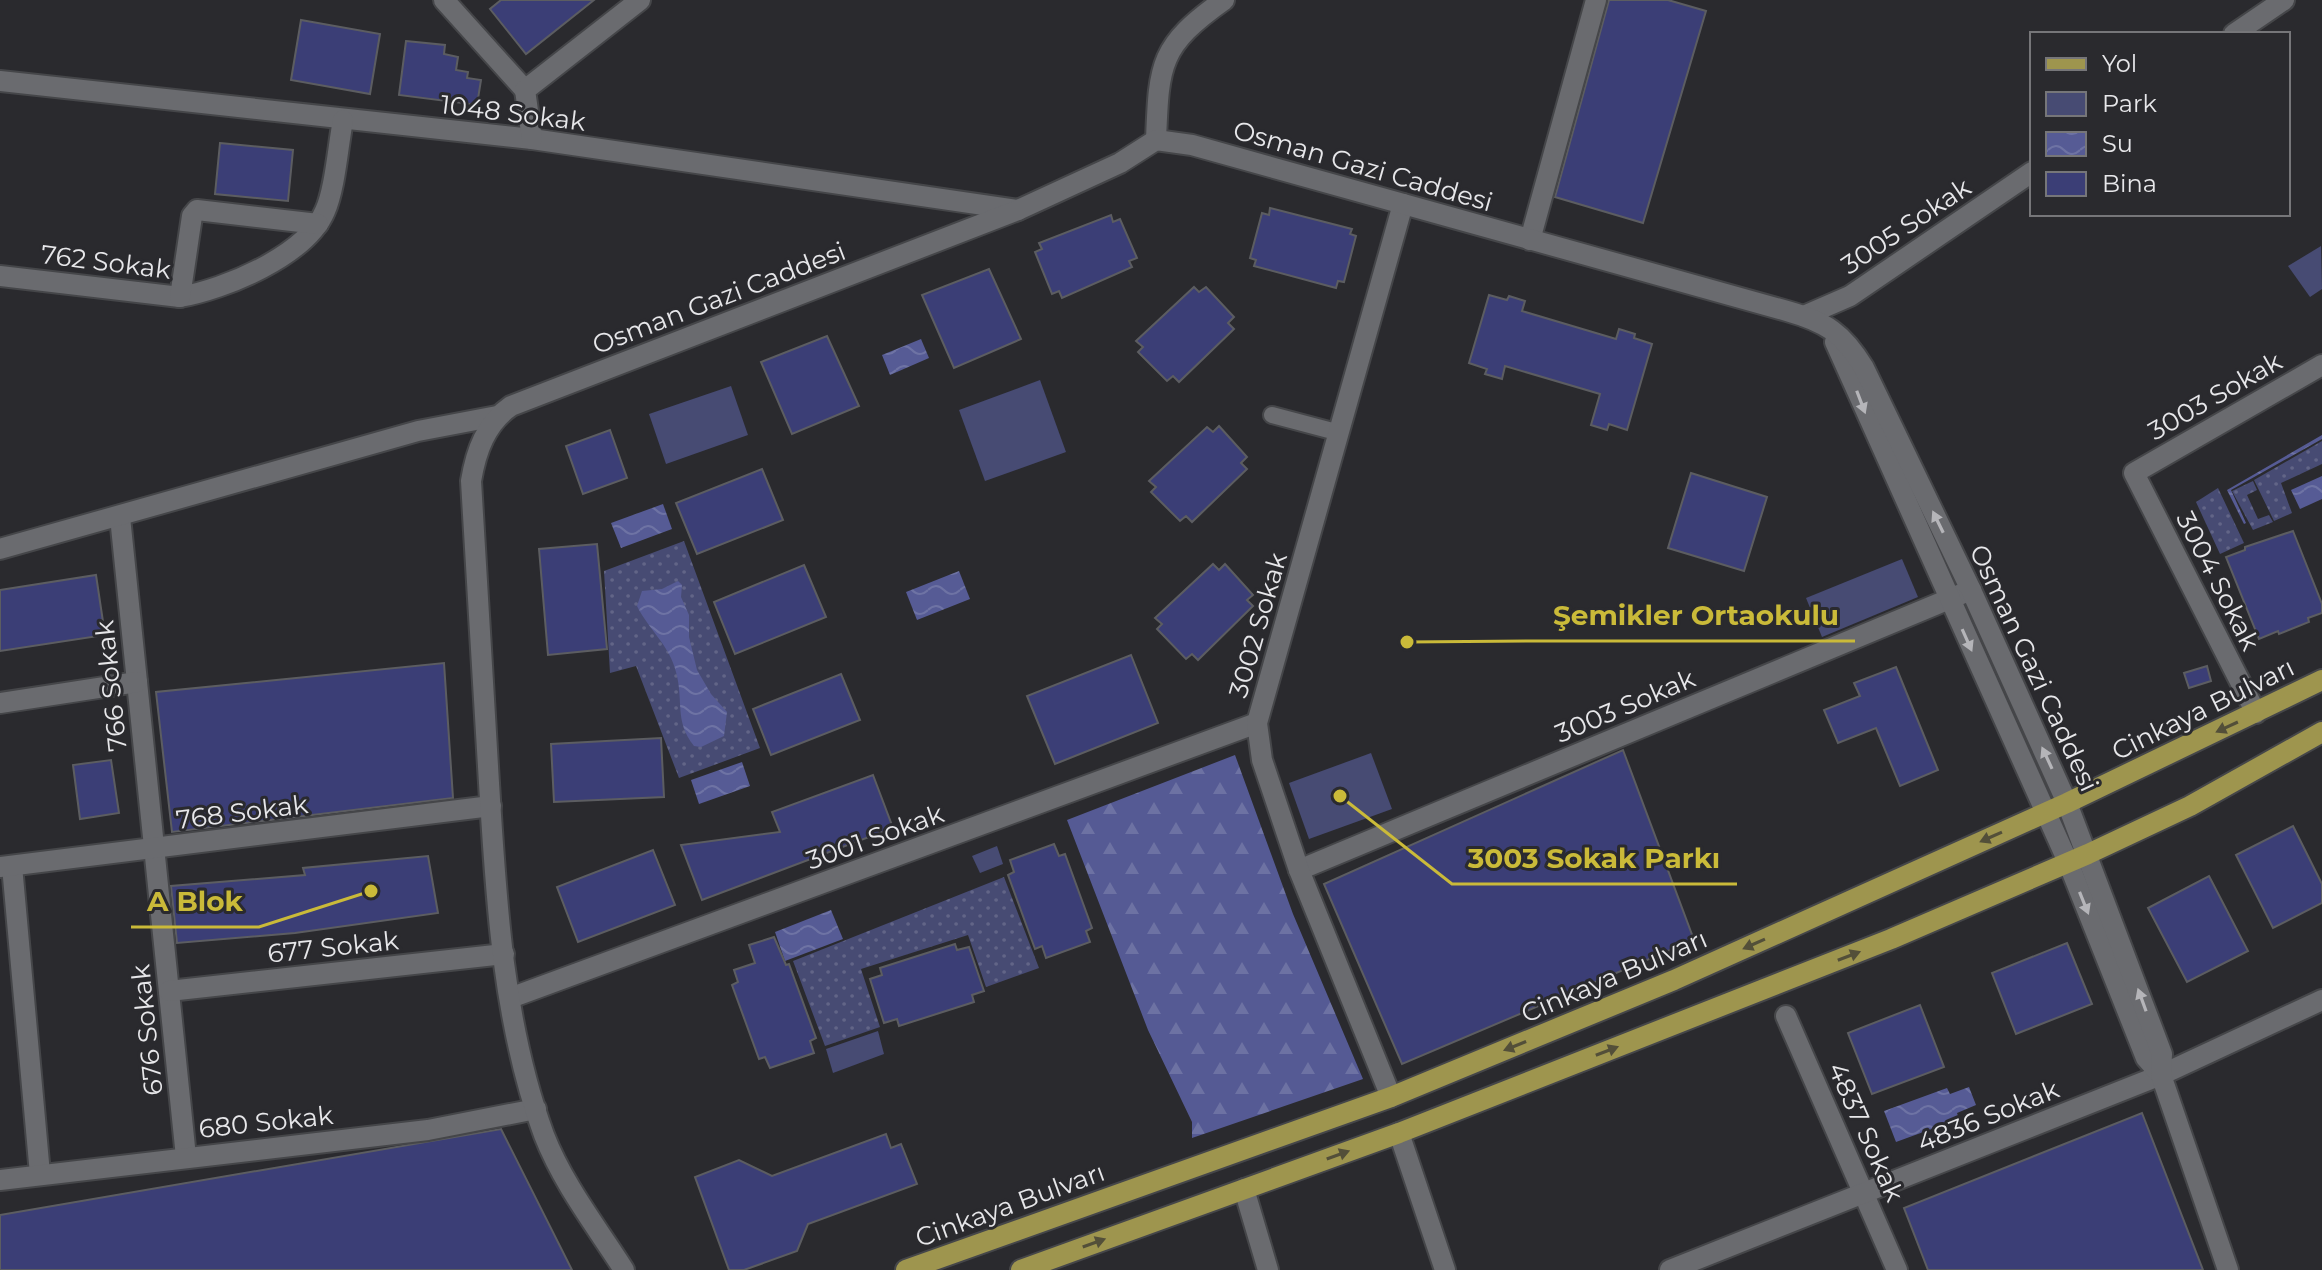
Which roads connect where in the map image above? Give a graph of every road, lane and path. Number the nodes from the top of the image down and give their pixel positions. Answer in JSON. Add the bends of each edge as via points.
{"nodes":[{"id":1,"x":444,"y":0,"type":"edge"},
{"id":2,"x":640,"y":0,"type":"edge"},
{"id":3,"x":1224,"y":0,"type":"edge"},
{"id":4,"x":1596,"y":0,"type":"edge"},
{"id":5,"x":2284,"y":0,"type":"edge"},
{"id":6,"x":2237,"y":32,"type":"edge"},
{"id":7,"x":0,"y":81,"type":"edge"},
{"id":8,"x":525,"y":90,"type":"junction"},
{"id":9,"x":343,"y":120,"type":"junction"},
{"id":10,"x":532,"y":139,"type":"junction"},
{"id":11,"x":1156,"y":140,"type":"junction"},
{"id":12,"x":2030,"y":173,"type":"edge"},
{"id":13,"x":1403,"y":204,"type":"junction"},
{"id":14,"x":1018,"y":210,"type":"junction"},
{"id":15,"x":318,"y":224,"type":"junction"},
{"id":16,"x":1530,"y":240,"type":"junction"},
{"id":17,"x":0,"y":276,"type":"edge"},
{"id":18,"x":180,"y":297,"type":"junction"},
{"id":19,"x":1804,"y":316,"type":"junction"},
{"id":20,"x":2322,"y":365,"type":"edge"},
{"id":21,"x":1272,"y":415,"type":"dead end"},
{"id":22,"x":497,"y":416,"type":"junction"},
{"id":23,"x":1340,"y":433,"type":"junction"},
{"id":24,"x":2134,"y":473,"type":"joint"},
{"id":25,"x":120,"y":517,"type":"junction"},
{"id":26,"x":0,"y":549,"type":"edge"},
{"id":27,"x":1971,"y":590,"type":"junction"},
{"id":28,"x":1949,"y":599,"type":"junction"},
{"id":29,"x":2322,"y":680,"type":"edge"},
{"id":30,"x":137,"y":682,"type":"junction"},
{"id":31,"x":0,"y":703,"type":"edge"},
{"id":32,"x":2256,"y":713,"type":"junction"},
{"id":33,"x":1257,"y":723,"type":"junction"},
{"id":34,"x":2322,"y":732,"type":"edge"},
{"id":35,"x":2067,"y":803,"type":"junction"},
{"id":36,"x":491,"y":806,"type":"junction"},
{"id":37,"x":2045,"y":813,"type":"junction"},
{"id":38,"x":154,"y":850,"type":"junction"},
{"id":39,"x":2088,"y":854,"type":"junction"},
{"id":40,"x":2068,"y":862,"type":"junction"},
{"id":41,"x":6,"y":866,"type":"edge"},
{"id":42,"x":1299,"y":870,"type":"junction"},
{"id":43,"x":504,"y":954,"type":"junction"},
{"id":44,"x":169,"y":991,"type":"junction"},
{"id":45,"x":510,"y":998,"type":"junction"},
{"id":46,"x":2322,"y":1000,"type":"edge"},
{"id":47,"x":1786,"y":1016,"type":"dead end"},
{"id":48,"x":2161,"y":1075,"type":"junction"},
{"id":49,"x":1391,"y":1097,"type":"junction"},
{"id":50,"x":536,"y":1109,"type":"junction"},
{"id":51,"x":1399,"y":1133,"type":"junction"},
{"id":52,"x":186,"y":1157,"type":"junction"},
{"id":53,"x":40,"y":1174,"type":"junction"},
{"id":54,"x":0,"y":1180,"type":"edge"},
{"id":55,"x":1244,"y":1189,"type":"junction"},
{"id":56,"x":1865,"y":1193,"type":"junction"},
{"id":57,"x":624,"y":1270,"type":"edge"},
{"id":58,"x":906,"y":1270,"type":"edge"},
{"id":59,"x":1021,"y":1270,"type":"edge"},
{"id":60,"x":1268,"y":1270,"type":"edge"},
{"id":61,"x":1445,"y":1270,"type":"edge"},
{"id":62,"x":1670,"y":1270,"type":"edge"},
{"id":63,"x":1897,"y":1270,"type":"edge"},
{"id":64,"x":2228,"y":1270,"type":"edge"}],
"edges":[{"from":1,"to":8,"type":"street"},
{"from":2,"to":8,"type":"street"},
{"from":3,"to":11,"type":"street","via":[[1190,26],[1170,51],[1161,71]]},
{"from":4,"to":16,"type":"street"},
{"from":5,"to":6,"type":"street"},
{"from":7,"to":9,"type":"street","name":"1048 Sokak"},
{"from":8,"to":10,"type":"street"},
{"from":9,"to":10,"type":"street","name":"1048 Sokak"},
{"from":9,"to":15,"type":"street","via":[[326,209]]},
{"from":10,"to":14,"type":"street","name":"1048 Sokak"},
{"from":11,"to":13,"type":"street","name":"Osman Gazi Caddesi","via":[[1192,145]]},
{"from":11,"to":14,"type":"street","name":"Osman Gazi Caddesi","via":[[1120,163]]},
{"from":12,"to":19,"type":"street","name":"3005 Sokak","via":[[1850,296]]},
{"from":13,"to":16,"type":"street","name":"Osman Gazi Caddesi"},
{"from":13,"to":23,"type":"street","name":"3002 Sokak"},
{"from":14,"to":22,"type":"street","name":"Osman Gazi Caddesi","via":[[511,406]]},
{"from":15,"to":18,"type":"street","name":"762 Sokak","via":[[298,244],[254,271]]},
{"from":15,"to":18,"type":"street","via":[[197,210]]},
{"from":16,"to":19,"type":"street","name":"Osman Gazi Caddesi"},
{"from":17,"to":18,"type":"street","name":"762 Sokak"},
{"from":27,"to":19,"type":"street","name":"Osman Gazi Caddesi","one_way":true,"via":[[1852,348],[1841,335]]},
{"from":19,"to":28,"type":"street","name":"Osman Gazi Caddesi","one_way":true,"via":[[1840,351]]},
{"from":20,"to":24,"type":"street","name":"3003 Sokak"},
{"from":21,"to":23,"type":"street"},
{"from":22,"to":25,"type":"street","name":"Osman Gazi Caddesi","via":[[418,431]]},
{"from":22,"to":36,"type":"street","via":[[471,481]]},
{"from":23,"to":33,"type":"street","name":"3002 Sokak"},
{"from":24,"to":32,"type":"street","name":"3004 Sokak"},
{"from":25,"to":26,"type":"street","name":"Osman Gazi Caddesi"},
{"from":25,"to":30,"type":"street","name":"766 Sokak"},
{"from":27,"to":28,"type":"street","name":"3003 Sokak"},
{"from":35,"to":27,"type":"street","name":"Osman Gazi Caddesi","one_way":true},
{"from":28,"to":37,"type":"street","name":"Osman Gazi Caddesi","one_way":true},
{"from":28,"to":42,"type":"street","name":"3003 Sokak"},
{"from":29,"to":32,"type":"main road","name":"Cinkaya Bulvarı"},
{"from":30,"to":31,"type":"street"},
{"from":30,"to":38,"type":"street","name":"766 Sokak"},
{"from":32,"to":35,"type":"main road","name":"Cinkaya Bulvarı","one_way":true},
{"from":33,"to":42,"type":"street","name":"3002 Sokak","via":[[1262,760]]},
{"from":33,"to":45,"type":"street","name":"3001 Sokak"},
{"from":34,"to":39,"type":"main road","via":[[2190,806]]},
{"from":35,"to":37,"type":"main road","name":"Cinkaya Bulvarı"},
{"from":35,"to":39,"type":"street","name":"Osman Gazi Caddesi"},
{"from":36,"to":38,"type":"street","name":"768 Sokak"},
{"from":36,"to":43,"type":"street"},
{"from":37,"to":40,"type":"street","name":"Osman Gazi Caddesi"},
{"from":37,"to":49,"type":"main road","name":"Cinkaya Bulvarı","one_way":true,"via":[[1674,980]]},
{"from":38,"to":41,"type":"street","name":"768 Sokak"},
{"from":38,"to":44,"type":"street","name":"676 Sokak"},
{"from":39,"to":40,"type":"main road"},
{"from":48,"to":39,"type":"street","name":"Osman Gazi Caddesi","one_way":true,"via":[[2162,1054]]},
{"from":40,"to":48,"type":"street","name":"Osman Gazi Caddesi","one_way":true,"via":[[2146,1058]]},
{"from":51,"to":40,"type":"main road","one_way":true,"via":[[1891,939]]},
{"from":41,"to":53,"type":"street"},
{"from":42,"to":49,"type":"street","name":"3002 Sokak"},
{"from":43,"to":44,"type":"street","name":"677 Sokak"},
{"from":43,"to":45,"type":"street"},
{"from":44,"to":52,"type":"street","name":"676 Sokak"},
{"from":45,"to":50,"type":"street"},
{"from":46,"to":48,"type":"street","name":"4836 Sokak"},
{"from":47,"to":56,"type":"street","name":"4837 Sokak"},
{"from":48,"to":56,"type":"street","name":"4836 Sokak"},
{"from":48,"to":64,"type":"street","name":"Osman Gazi Caddesi"},
{"from":49,"to":58,"type":"main road","name":"Cinkaya Bulvarı"},
{"from":50,"to":52,"type":"street","name":"680 Sokak","via":[[428,1130]]},
{"from":50,"to":57,"type":"street","via":[[567,1182]]},
{"from":55,"to":51,"type":"main road","one_way":true},
{"from":51,"to":61,"type":"street"},
{"from":52,"to":53,"type":"street","name":"680 Sokak"},
{"from":53,"to":54,"type":"street","name":"680 Sokak"},
{"from":59,"to":55,"type":"main road","one_way":true},
{"from":55,"to":60,"type":"street"},
{"from":56,"to":62,"type":"street","name":"4836 Sokak"},
{"from":56,"to":63,"type":"street","name":"4837 Sokak"}]}
